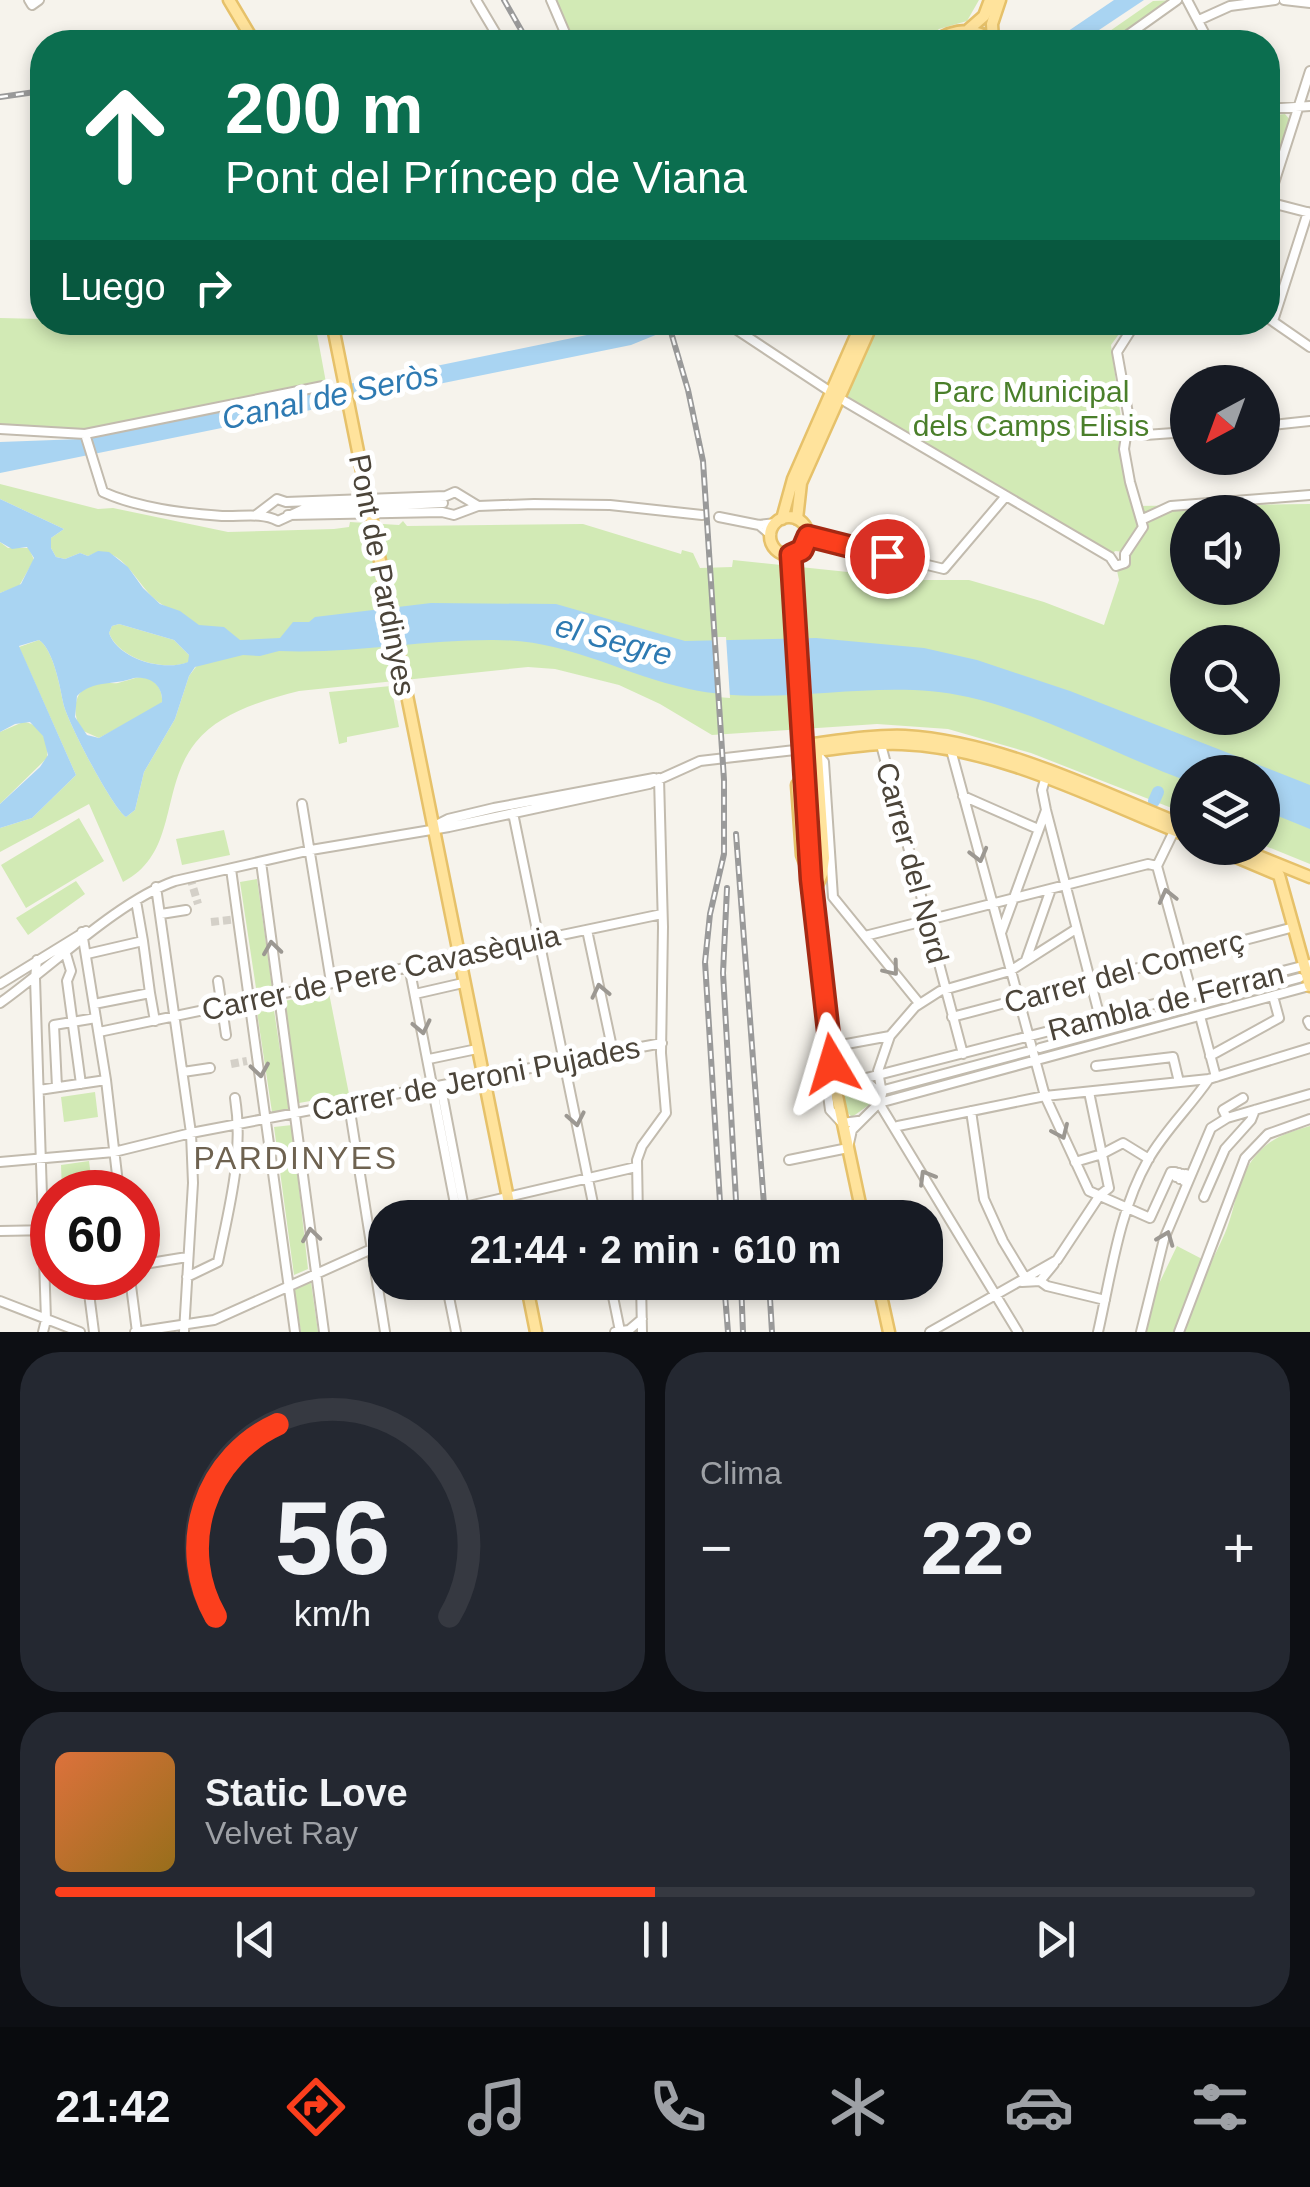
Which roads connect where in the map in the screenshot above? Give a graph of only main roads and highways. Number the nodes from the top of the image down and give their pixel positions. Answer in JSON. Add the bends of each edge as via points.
{"nodes":[{"id":1,"x":990,"y":0,"type":"edge"},
{"id":2,"x":1000,"y":0,"type":"edge"},
{"id":3,"x":230,"y":1,"type":"edge"},
{"id":4,"x":247,"y":30,"type":"edge"},
{"id":5,"x":968,"y":30,"type":"edge"},
{"id":6,"x":993,"y":30,"type":"edge"},
{"id":7,"x":334,"y":335,"type":"edge"},
{"id":8,"x":857,"y":335,"type":"edge"},
{"id":9,"x":865,"y":335,"type":"edge"},
{"id":10,"x":835,"y":395,"type":"junction"},
{"id":11,"x":797,"y":519,"type":"junction"},
{"id":12,"x":779,"y":521,"type":"junction"},
{"id":13,"x":792,"y":561,"type":"junction"},
{"id":14,"x":880,"y":740,"type":"junction"},
{"id":15,"x":1046,"y":776,"type":"junction"},
{"id":16,"x":797,"y":785,"type":"tunnel mouth"},
{"id":17,"x":1170,"y":821,"type":"edge"},
{"id":18,"x":1170,"y":829,"type":"edge"},
{"id":19,"x":1259,"y":865,"type":"edge"},
{"id":20,"x":1280,"y":865,"type":"edge"},
{"id":21,"x":1306,"y":875,"type":"edge"},
{"id":22,"x":811,"y":879,"type":"junction"},
{"id":23,"x":813,"y":892,"type":"junction"},
{"id":24,"x":1304,"y":969,"type":"edge"},
{"id":25,"x":1306,"y":987,"type":"edge"},
{"id":26,"x":508,"y":1200,"type":"edge"},
{"id":27,"x":860,"y":1200,"type":"edge"},
{"id":28,"x":530,"y":1300,"type":"edge"},
{"id":29,"x":882,"y":1300,"type":"edge"},
{"id":30,"x":536,"y":1332,"type":"edge"},
{"id":31,"x":890,"y":1332,"type":"edge"}],
"edges":[{"from":1,"to":5,"type":"main road"},
{"from":2,"to":6,"type":"main road"},
{"from":3,"to":4,"type":"main road"},
{"from":7,"to":26,"type":"main road","name":"Pont de Pardinyes"},
{"from":8,"to":10,"type":"main road"},
{"from":9,"to":10,"type":"main road"},
{"from":10,"to":11,"type":"main road","via":[[802,483]]},
{"from":10,"to":12,"type":"main road"},
{"from":11,"to":12,"type":"main road"},
{"from":11,"to":13,"type":"main road","via":[[808,536]]},
{"from":12,"to":13,"type":"main road","via":[[770,536]]},
{"from":13,"to":22,"type":"main road","bridge":true},
{"from":14,"to":15,"type":"main road","via":[[951,750]]},
{"from":14,"to":15,"type":"main road","via":[[924,738],[962,746]]},
{"from":14,"to":23,"type":"main road","via":[[816,751],[824,858]]},
{"from":15,"to":17,"type":"main road"},
{"from":15,"to":18,"type":"main road"},
{"from":16,"to":22,"type":"main road","via":[[802,854]]},
{"from":19,"to":24,"type":"main road","via":[[1284,884]]},
{"from":20,"to":21,"type":"main road"},
{"from":22,"to":23,"type":"main road"},
{"from":23,"to":27,"type":"main road","via":[[831,1090]]},
{"from":24,"to":25,"type":"main road"},
{"from":28,"to":30,"type":"main road"},
{"from":29,"to":31,"type":"main road"}]}
